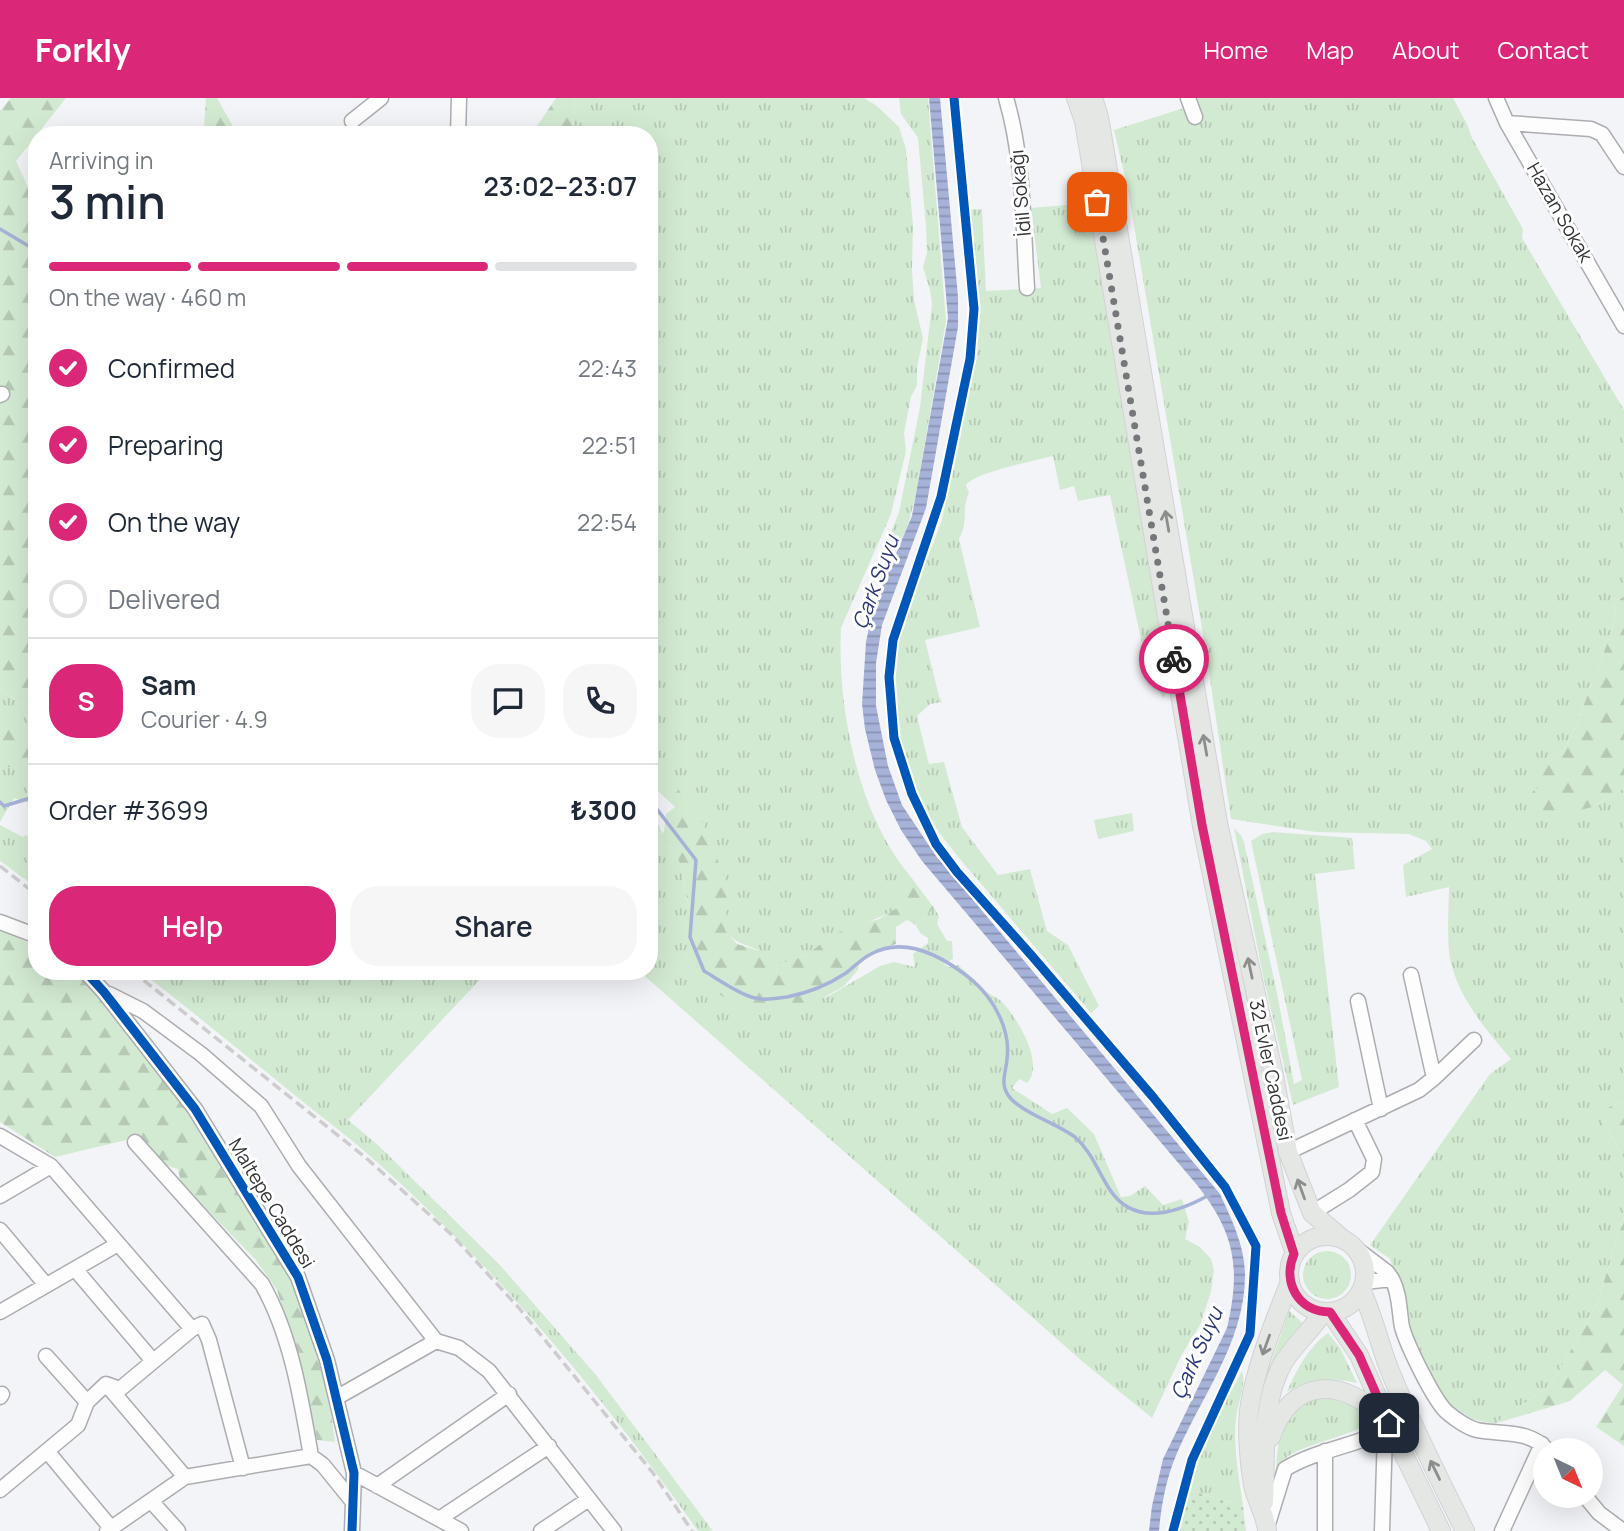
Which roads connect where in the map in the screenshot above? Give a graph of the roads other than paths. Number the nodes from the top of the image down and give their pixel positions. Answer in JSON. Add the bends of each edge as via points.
{"nodes":[{"id":1,"x":381,"y":98,"type":"edge"},
{"id":2,"x":459,"y":98,"type":"edge"},
{"id":3,"x":1006,"y":98,"type":"edge"},
{"id":4,"x":1076,"y":98,"type":"edge"},
{"id":5,"x":1093,"y":98,"type":"edge"},
{"id":6,"x":1188,"y":98,"type":"edge"},
{"id":7,"x":1496,"y":98,"type":"edge"},
{"id":8,"x":1195,"y":117,"type":"dead end"},
{"id":9,"x":352,"y":121,"type":"dead end"},
{"id":10,"x":1507,"y":123,"type":"junction"},
{"id":11,"x":458,"y":126,"type":"edge"},
{"id":12,"x":1624,"y":167,"type":"edge"},
{"id":13,"x":1027,"y":288,"type":"dead end"},
{"id":14,"x":1624,"y":326,"type":"edge"},
{"id":15,"x":0,"y":922,"type":"edge"},
{"id":16,"x":28,"y":933,"type":"edge"},
{"id":17,"x":1411,"y":975,"type":"dead end"},
{"id":18,"x":93,"y":980,"type":"edge"},
{"id":19,"x":104,"y":992,"type":"junction"},
{"id":20,"x":1358,"y":1001,"type":"dead end"},
{"id":21,"x":1474,"y":1040,"type":"dead end"},
{"id":22,"x":1434,"y":1078,"type":"junction"},
{"id":23,"x":1381,"y":1109,"type":"junction"},
{"id":24,"x":1355,"y":1120,"type":"junction"},
{"id":25,"x":0,"y":1136,"type":"edge"},
{"id":26,"x":135,"y":1142,"type":"dead end"},
{"id":27,"x":1288,"y":1152,"type":"junction"},
{"id":28,"x":51,"y":1166,"type":"junction"},
{"id":29,"x":0,"y":1196,"type":"edge"},
{"id":30,"x":1312,"y":1213,"type":"junction"},
{"id":31,"x":0,"y":1230,"type":"edge"},
{"id":32,"x":1349,"y":1243,"type":"junction"},
{"id":33,"x":118,"y":1244,"type":"junction"},
{"id":34,"x":1294,"y":1254,"type":"junction"},
{"id":35,"x":75,"y":1269,"type":"junction"},
{"id":36,"x":1392,"y":1279,"type":"junction"},
{"id":37,"x":1290,"y":1281,"type":"junction"},
{"id":38,"x":46,"y":1285,"type":"junction"},
{"id":39,"x":1363,"y":1286,"type":"junction"},
{"id":40,"x":0,"y":1312,"type":"edge"},
{"id":41,"x":1326,"y":1312,"type":"junction"},
{"id":42,"x":192,"y":1329,"type":"junction"},
{"id":43,"x":436,"y":1341,"type":"junction"},
{"id":44,"x":46,"y":1356,"type":"dead end"},
{"id":45,"x":153,"y":1362,"type":"junction"},
{"id":46,"x":106,"y":1384,"type":"junction"},
{"id":47,"x":509,"y":1394,"type":"junction"},
{"id":48,"x":336,"y":1398,"type":"junction"},
{"id":49,"x":87,"y":1402,"type":"junction"},
{"id":50,"x":1389,"y":1428,"type":"junction"},
{"id":51,"x":1533,"y":1441,"type":"edge"},
{"id":52,"x":549,"y":1446,"type":"junction"},
{"id":53,"x":47,"y":1451,"type":"junction"},
{"id":54,"x":1266,"y":1451,"type":"junction"},
{"id":55,"x":1325,"y":1451,"type":"junction"},
{"id":56,"x":311,"y":1456,"type":"junction"},
{"id":57,"x":243,"y":1468,"type":"junction"},
{"id":58,"x":1533,"y":1471,"type":"edge"},
{"id":59,"x":354,"y":1473,"type":"junction"},
{"id":60,"x":185,"y":1477,"type":"junction"},
{"id":61,"x":3,"y":1483,"type":"edge"},
{"id":62,"x":377,"y":1486,"type":"junction"},
{"id":63,"x":589,"y":1499,"type":"junction"},
{"id":64,"x":152,"y":1501,"type":"junction"},
{"id":65,"x":353,"y":1502,"type":"junction"},
{"id":66,"x":1595,"y":1508,"type":"edge"},
{"id":67,"x":439,"y":1519,"type":"junction"},
{"id":68,"x":1266,"y":1523,"type":"edge"},
{"id":69,"x":109,"y":1529,"type":"edge"},
{"id":70,"x":178,"y":1531,"type":"edge"},
{"id":71,"x":352,"y":1531,"type":"edge"},
{"id":72,"x":461,"y":1531,"type":"edge"},
{"id":73,"x":541,"y":1531,"type":"edge"},
{"id":74,"x":614,"y":1531,"type":"edge"},
{"id":75,"x":1325,"y":1531,"type":"edge"},
{"id":76,"x":1382,"y":1531,"type":"edge"},
{"id":77,"x":1441,"y":1531,"type":"edge"},
{"id":78,"x":1465,"y":1531,"type":"edge"},
{"id":79,"x":1502,"y":1531,"type":"edge"},
{"id":80,"x":1623,"y":1531,"type":"edge"}],
"edges":[{"from":1,"to":9,"type":"street"},
{"from":2,"to":11,"type":"street"},
{"from":3,"to":13,"type":"street","name":"İdil Sokağı","via":[[1020,174]]},
{"from":4,"to":34,"type":"main road","name":"32 Evler Caddesi","via":[[1084,121],[1202,825],[1281,1213]]},
{"from":27,"to":5,"type":"main road","name":"32 Evler Caddesi","one_way":true,"via":[[1218,822]]},
{"from":6,"to":8,"type":"street"},
{"from":7,"to":10,"type":"street","name":"Hazan Sokak"},
{"from":10,"to":12,"type":"street","via":[[1591,129],[1602,134]]},
{"from":10,"to":14,"type":"street","name":"Hazan Sokak"},
{"from":15,"to":16,"type":"street"},
{"from":17,"to":22,"type":"street"},
{"from":18,"to":19,"type":"street","name":"Maltepe Caddesi"},
{"from":19,"to":43,"type":"street","via":[[143,1011],[182,1039],[261,1107],[299,1166]]},
{"from":19,"to":48,"type":"street","name":"Maltepe Caddesi","via":[[195,1109],[298,1277]]},
{"from":20,"to":23,"type":"street"},
{"from":21,"to":22,"type":"street"},
{"from":22,"to":23,"type":"street"},
{"from":23,"to":24,"type":"street"},
{"from":24,"to":27,"type":"street"},
{"from":24,"to":30,"type":"street","via":[[1374,1159],[1371,1172]]},
{"from":25,"to":28,"type":"street"},
{"from":26,"to":56,"type":"street","via":[[262,1284],[275,1308],[301,1398]]},
{"from":30,"to":27,"type":"main road","name":"32 Evler Caddesi","one_way":true},
{"from":28,"to":29,"type":"street"},
{"from":28,"to":33,"type":"street"},
{"from":30,"to":32,"type":"main road","name":"32 Evler Caddesi"},
{"from":31,"to":38,"type":"street"},
{"from":32,"to":34,"type":"main road","via":[[1334,1236],[1311,1239]]},
{"from":32,"to":36,"type":"street"},
{"from":32,"to":39,"type":"main road","via":[[1362,1258]]},
{"from":33,"to":35,"type":"street"},
{"from":33,"to":42,"type":"street"},
{"from":34,"to":37,"type":"main road"},
{"from":35,"to":38,"type":"street"},
{"from":35,"to":45,"type":"street"},
{"from":36,"to":39,"type":"street"},
{"from":36,"to":51,"type":"street","via":[[1410,1351],[1446,1412],[1473,1429],[1523,1435]]},
{"from":37,"to":41,"type":"main road","via":[[1301,1302]]},
{"from":37,"to":68,"type":"main road","one_way":true,"via":[[1261,1358],[1249,1406],[1253,1488]]},
{"from":38,"to":40,"type":"street"},
{"from":39,"to":41,"type":"main road","via":[[1343,1309]]},
{"from":78,"to":39,"type":"main road","one_way":true,"via":[[1394,1381]]},
{"from":41,"to":50,"type":"main road","via":[[1359,1355]]},
{"from":41,"to":54,"type":"main road","via":[[1283,1362],[1269,1399]]},
{"from":42,"to":45,"type":"street"},
{"from":42,"to":57,"type":"street","via":[[202,1324],[209,1340]]},
{"from":43,"to":47,"type":"street","via":[[459,1348]]},
{"from":43,"to":48,"type":"street"},
{"from":44,"to":49,"type":"street"},
{"from":45,"to":46,"type":"street","via":[[120,1389]]},
{"from":46,"to":49,"type":"street"},
{"from":46,"to":60,"type":"street"},
{"from":47,"to":52,"type":"street"},
{"from":47,"to":62,"type":"street"},
{"from":48,"to":59,"type":"street","name":"Maltepe Caddesi"},
{"from":49,"to":53,"type":"street","via":[[78,1425]]},
{"from":50,"to":54,"type":"main road","via":[[1372,1406],[1351,1393],[1318,1389],[1301,1395],[1283,1411]]},
{"from":50,"to":55,"type":"street"},
{"from":50,"to":76,"type":"street"},
{"from":50,"to":77,"type":"main road"},
{"from":52,"to":63,"type":"street"},
{"from":52,"to":67,"type":"street"},
{"from":53,"to":61,"type":"street"},
{"from":53,"to":69,"type":"street"},
{"from":54,"to":68,"type":"main road"},
{"from":55,"to":68,"type":"street","via":[[1285,1469]]},
{"from":55,"to":75,"type":"street"},
{"from":56,"to":57,"type":"street"},
{"from":56,"to":65,"type":"street"},
{"from":57,"to":60,"type":"street"},
{"from":58,"to":79,"type":"street"},
{"from":59,"to":62,"type":"street"},
{"from":59,"to":65,"type":"street","name":"Maltepe Caddesi"},
{"from":60,"to":64,"type":"street"},
{"from":62,"to":67,"type":"street"},
{"from":63,"to":73,"type":"street"},
{"from":63,"to":74,"type":"street"},
{"from":64,"to":69,"type":"street"},
{"from":64,"to":70,"type":"street"},
{"from":65,"to":71,"type":"street","name":"Maltepe Caddesi"},
{"from":66,"to":80,"type":"street"},
{"from":67,"to":72,"type":"street"}]}
